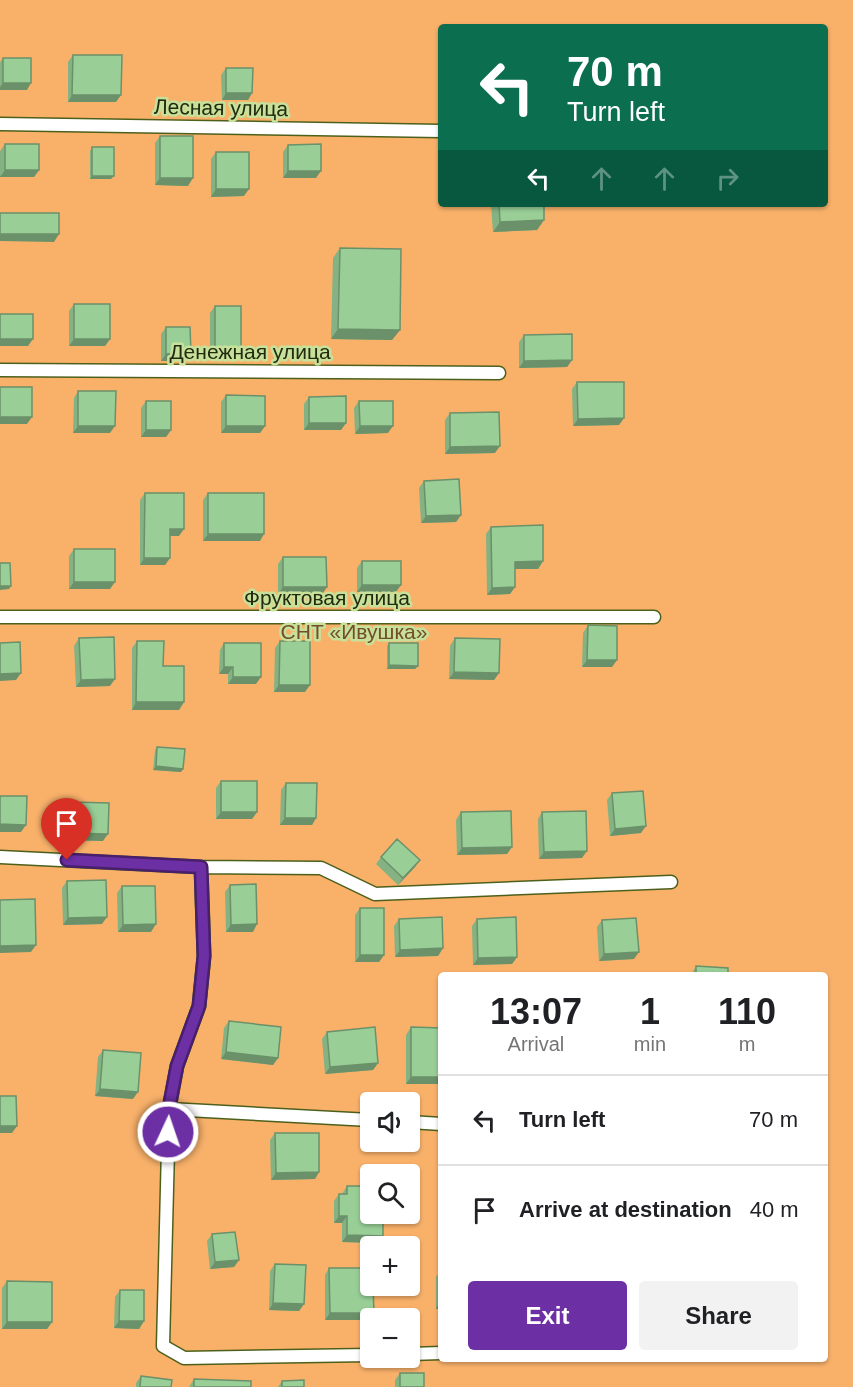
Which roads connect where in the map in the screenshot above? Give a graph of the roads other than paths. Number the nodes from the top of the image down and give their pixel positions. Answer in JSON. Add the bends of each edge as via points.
{"nodes":[{"id":1,"x":0,"y":124,"type":"edge"},
{"id":2,"x":438,"y":131,"type":"edge"},
{"id":3,"x":0,"y":370,"type":"edge"},
{"id":4,"x":499,"y":373,"type":"dead end"},
{"id":5,"x":0,"y":617,"type":"edge"},
{"id":6,"x":654,"y":617,"type":"dead end"},
{"id":7,"x":0,"y":857,"type":"edge"},
{"id":8,"x":201,"y":867,"type":"junction"},
{"id":9,"x":671,"y":882,"type":"dead end"},
{"id":10,"x":169,"y":1108,"type":"junction"},
{"id":11,"x":360,"y":1119,"type":"edge"},
{"id":12,"x":420,"y":1123,"type":"edge"},
{"id":13,"x":438,"y":1124,"type":"edge"},
{"id":14,"x":438,"y":1353,"type":"edge"},
{"id":15,"x":420,"y":1354,"type":"edge"},
{"id":16,"x":360,"y":1355,"type":"edge"}],
"edges":[{"from":1,"to":2,"type":"lane","name":"Лесная улица"},
{"from":3,"to":4,"type":"lane","name":"Денежная улица"},
{"from":5,"to":6,"type":"lane","name":"Фруктовая улица"},
{"from":7,"to":8,"type":"lane"},
{"from":8,"to":9,"type":"lane","via":[[321,867],[375,894]]},
{"from":8,"to":10,"type":"lane","via":[[204,956],[199,1006],[177,1066]]},
{"from":10,"to":11,"type":"lane"},
{"from":10,"to":16,"type":"lane","via":[[163,1346],[184,1358]]},
{"from":12,"to":13,"type":"lane"},
{"from":14,"to":15,"type":"lane"}]}
